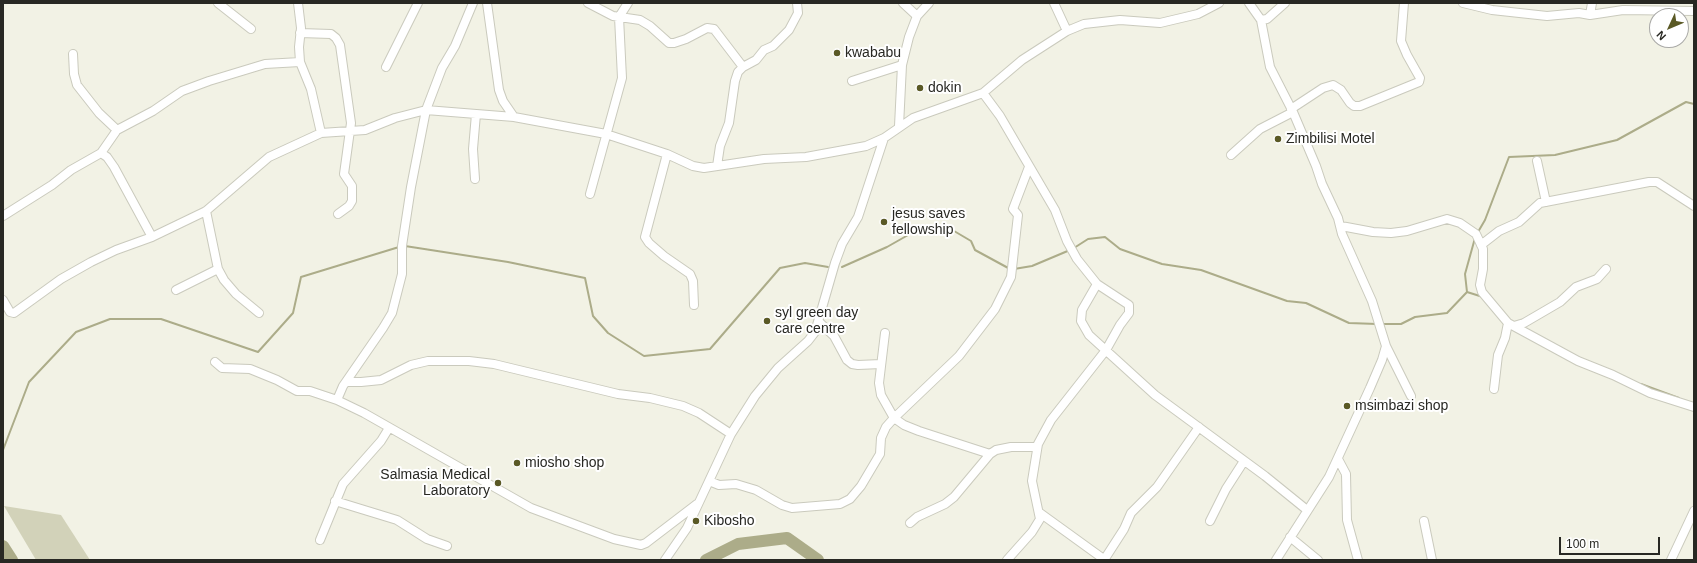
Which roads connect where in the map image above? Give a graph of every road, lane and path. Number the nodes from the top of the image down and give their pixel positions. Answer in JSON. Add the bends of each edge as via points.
{"nodes":[{"id":1,"x":218,"y":3,"type":"edge"},
{"id":2,"x":298,"y":3,"type":"edge"},
{"id":3,"x":418,"y":3,"type":"edge"},
{"id":4,"x":473,"y":3,"type":"edge"},
{"id":5,"x":487,"y":3,"type":"edge"},
{"id":6,"x":588,"y":3,"type":"edge"},
{"id":7,"x":628,"y":3,"type":"edge"},
{"id":8,"x":797,"y":3,"type":"edge"},
{"id":9,"x":903,"y":3,"type":"edge"},
{"id":10,"x":929,"y":3,"type":"edge"},
{"id":11,"x":1054,"y":3,"type":"edge"},
{"id":12,"x":1218,"y":3,"type":"edge"},
{"id":13,"x":1249,"y":3,"type":"edge"},
{"id":14,"x":1285,"y":3,"type":"edge"},
{"id":15,"x":1404,"y":3,"type":"edge"},
{"id":16,"x":1463,"y":3,"type":"edge"},
{"id":17,"x":1592,"y":3,"type":"edge"},
{"id":18,"x":1694,"y":11,"type":"edge"},
{"id":19,"x":1590,"y":15,"type":"junction"},
{"id":20,"x":917,"y":16,"type":"junction"},
{"id":21,"x":619,"y":17,"type":"junction"},
{"id":22,"x":1262,"y":20,"type":"junction"},
{"id":23,"x":251,"y":29,"type":"dead end"},
{"id":24,"x":1067,"y":31,"type":"junction"},
{"id":25,"x":300,"y":34,"type":"junction"},
{"id":26,"x":73,"y":54,"type":"dead end"},
{"id":27,"x":300,"y":62,"type":"junction"},
{"id":28,"x":902,"y":65,"type":"junction"},
{"id":29,"x":386,"y":67,"type":"dead end"},
{"id":30,"x":743,"y":67,"type":"junction"},
{"id":31,"x":852,"y":81,"type":"dead end"},
{"id":32,"x":984,"y":93,"type":"junction"},
{"id":33,"x":426,"y":110,"type":"junction"},
{"id":34,"x":1292,"y":111,"type":"junction"},
{"id":35,"x":476,"y":114,"type":"junction"},
{"id":36,"x":514,"y":117,"type":"junction"},
{"id":37,"x":899,"y":126,"type":"junction"},
{"id":38,"x":117,"y":130,"type":"junction"},
{"id":39,"x":349,"y":131,"type":"junction"},
{"id":40,"x":321,"y":133,"type":"junction"},
{"id":41,"x":606,"y":134,"type":"junction"},
{"id":42,"x":884,"y":138,"type":"junction"},
{"id":43,"x":101,"y":153,"type":"junction"},
{"id":44,"x":667,"y":154,"type":"junction"},
{"id":45,"x":1231,"y":155,"type":"dead end"},
{"id":46,"x":1537,"y":162,"type":"dead end"},
{"id":47,"x":717,"y":166,"type":"junction"},
{"id":48,"x":1029,"y":167,"type":"junction"},
{"id":49,"x":475,"y":179,"type":"dead end"},
{"id":50,"x":590,"y":194,"type":"dead end"},
{"id":51,"x":1546,"y":202,"type":"junction"},
{"id":52,"x":1694,"y":206,"type":"edge"},
{"id":53,"x":206,"y":211,"type":"junction"},
{"id":54,"x":338,"y":214,"type":"dead end"},
{"id":55,"x":3,"y":216,"type":"edge"},
{"id":56,"x":1341,"y":226,"type":"junction"},
{"id":57,"x":152,"y":237,"type":"junction"},
{"id":58,"x":1481,"y":245,"type":"junction"},
{"id":59,"x":1606,"y":268,"type":"dead end"},
{"id":60,"x":218,"y":269,"type":"junction"},
{"id":61,"x":1097,"y":284,"type":"junction"},
{"id":62,"x":176,"y":290,"type":"dead end"},
{"id":63,"x":3,"y":300,"type":"edge"},
{"id":64,"x":694,"y":305,"type":"dead end"},
{"id":65,"x":259,"y":313,"type":"dead end"},
{"id":66,"x":819,"y":322,"type":"junction"},
{"id":67,"x":1511,"y":325,"type":"junction"},
{"id":68,"x":884,"y":333,"type":"dead end"},
{"id":69,"x":1386,"y":346,"type":"junction"},
{"id":70,"x":1106,"y":350,"type":"junction"},
{"id":71,"x":215,"y":362,"type":"dead end"},
{"id":72,"x":881,"y":364,"type":"junction"},
{"id":73,"x":346,"y":382,"type":"junction"},
{"id":74,"x":1494,"y":389,"type":"dead end"},
{"id":75,"x":1411,"y":396,"type":"dead end"},
{"id":76,"x":337,"y":400,"type":"junction"},
{"id":77,"x":1694,"y":408,"type":"edge"},
{"id":78,"x":894,"y":418,"type":"junction"},
{"id":79,"x":1199,"y":427,"type":"junction"},
{"id":80,"x":389,"y":428,"type":"junction"},
{"id":81,"x":731,"y":434,"type":"junction"},
{"id":82,"x":1036,"y":447,"type":"junction"},
{"id":83,"x":990,"y":454,"type":"junction"},
{"id":84,"x":1338,"y":459,"type":"junction"},
{"id":85,"x":1244,"y":461,"type":"junction"},
{"id":86,"x":708,"y":481,"type":"junction"},
{"id":87,"x":335,"y":501,"type":"junction"},
{"id":88,"x":697,"y":504,"type":"junction"},
{"id":89,"x":1307,"y":510,"type":"junction"},
{"id":90,"x":1694,"y":511,"type":"edge"},
{"id":91,"x":1040,"y":513,"type":"junction"},
{"id":92,"x":1210,"y":521,"type":"dead end"},
{"id":93,"x":1424,"y":521,"type":"dead end"},
{"id":94,"x":910,"y":522,"type":"dead end"},
{"id":95,"x":1290,"y":537,"type":"junction"},
{"id":96,"x":320,"y":540,"type":"dead end"},
{"id":97,"x":447,"y":546,"type":"dead end"},
{"id":98,"x":665,"y":560,"type":"edge"},
{"id":99,"x":1007,"y":560,"type":"edge"},
{"id":100,"x":1104,"y":560,"type":"edge"},
{"id":101,"x":1276,"y":560,"type":"edge"},
{"id":102,"x":1318,"y":560,"type":"edge"},
{"id":103,"x":1358,"y":560,"type":"edge"},
{"id":104,"x":1432,"y":560,"type":"edge"},
{"id":105,"x":1671,"y":560,"type":"edge"}],
"edges":[{"from":1,"to":23,"type":"street"},
{"from":2,"to":25,"type":"street"},
{"from":3,"to":29,"type":"street"},
{"from":4,"to":33,"type":"street","via":[[455,46],[442,68]]},
{"from":5,"to":36,"type":"street","via":[[499,90]]},
{"from":6,"to":21,"type":"street"},
{"from":7,"to":21,"type":"street"},
{"from":8,"to":30,"type":"street","via":[[798,13],[789,30],[773,46],[764,50],[756,60]]},
{"from":9,"to":20,"type":"street"},
{"from":10,"to":20,"type":"street"},
{"from":11,"to":24,"type":"street"},
{"from":12,"to":24,"type":"street","via":[[1198,14],[1160,23],[1097,21]]},
{"from":13,"to":22,"type":"street"},
{"from":14,"to":22,"type":"street","via":[[1267,19]]},
{"from":15,"to":34,"type":"street","via":[[1401,40],[1420,78],[1418,82],[1360,106],[1350,103],[1333,84],[1323,88]]},
{"from":16,"to":19,"type":"street","via":[[1492,10],[1548,16],[1579,13]]},
{"from":17,"to":19,"type":"street"},
{"from":18,"to":19,"type":"street","via":[[1622,10]]},
{"from":20,"to":28,"type":"street"},
{"from":21,"to":30,"type":"street","via":[[640,20],[670,43],[686,39],[707,28],[714,29]]},
{"from":21,"to":41,"type":"street","via":[[622,78]]},
{"from":22,"to":34,"type":"street","via":[[1270,67]]},
{"from":24,"to":32,"type":"street","via":[[1022,60]]},
{"from":25,"to":27,"type":"street"},
{"from":25,"to":39,"type":"street","via":[[324,33],[336,38],[340,45],[350,112]]},
{"from":26,"to":38,"type":"street","via":[[77,84],[94,108]]},
{"from":27,"to":38,"type":"street","via":[[265,64],[182,91],[154,111]]},
{"from":27,"to":40,"type":"street","via":[[311,89]]},
{"from":28,"to":31,"type":"street"},
{"from":28,"to":37,"type":"street"},
{"from":30,"to":47,"type":"street","via":[[735,81],[729,123],[720,146]]},
{"from":32,"to":37,"type":"street","via":[[913,118]]},
{"from":32,"to":48,"type":"street"},
{"from":33,"to":35,"type":"street"},
{"from":33,"to":39,"type":"street","via":[[395,118],[365,130]]},
{"from":33,"to":73,"type":"street","via":[[402,246],[402,274],[398,294],[387,322]]},
{"from":34,"to":45,"type":"street","via":[[1250,136]]},
{"from":34,"to":56,"type":"street"},
{"from":35,"to":36,"type":"street"},
{"from":35,"to":49,"type":"street","via":[[473,149]]},
{"from":36,"to":41,"type":"street"},
{"from":37,"to":42,"type":"street"},
{"from":38,"to":43,"type":"street"},
{"from":39,"to":40,"type":"street"},
{"from":39,"to":54,"type":"street","via":[[344,174],[352,186],[352,201]]},
{"from":40,"to":53,"type":"street","via":[[269,157]]},
{"from":41,"to":44,"type":"street"},
{"from":41,"to":50,"type":"street"},
{"from":42,"to":47,"type":"street","via":[[866,146],[836,153]]},
{"from":42,"to":66,"type":"street","via":[[858,216],[842,244],[835,263]]},
{"from":43,"to":55,"type":"street"},
{"from":43,"to":57,"type":"street","via":[[107,157]]},
{"from":44,"to":47,"type":"street","via":[[697,167]]},
{"from":44,"to":64,"type":"street","via":[[645,237],[664,256],[690,274],[693,281]]},
{"from":46,"to":51,"type":"street"},
{"from":48,"to":61,"type":"street","via":[[1056,210],[1077,259]]},
{"from":48,"to":78,"type":"street","via":[[1013,209],[1018,215],[1010,277],[995,309],[967,347]]},
{"from":51,"to":52,"type":"street","via":[[1657,182]]},
{"from":51,"to":58,"type":"street","via":[[1540,203],[1519,222],[1498,231]]},
{"from":53,"to":57,"type":"street"},
{"from":53,"to":60,"type":"street"},
{"from":56,"to":58,"type":"street","via":[[1391,233],[1447,219],[1460,223],[1476,234]]},
{"from":56,"to":69,"type":"street","via":[[1344,239],[1372,302]]},
{"from":57,"to":63,"type":"street","via":[[91,262],[61,279],[14,313],[10,312]]},
{"from":58,"to":67,"type":"street","via":[[1484,254],[1480,285],[1482,292]]},
{"from":59,"to":67,"type":"street","via":[[1597,279],[1576,287],[1560,302],[1524,323]]},
{"from":60,"to":62,"type":"street"},
{"from":60,"to":65,"type":"street","via":[[228,287]]},
{"from":61,"to":70,"type":"street","via":[[1084,304],[1081,321],[1089,335]]},
{"from":61,"to":70,"type":"street","via":[[1129,305],[1130,313]]},
{"from":66,"to":72,"type":"street","via":[[834,336],[847,360],[852,364]]},
{"from":66,"to":81,"type":"street","via":[[808,341],[778,368],[755,396]]},
{"from":67,"to":74,"type":"street","via":[[1498,355]]},
{"from":67,"to":77,"type":"street","via":[[1578,361],[1650,393]]},
{"from":68,"to":72,"type":"street"},
{"from":69,"to":75,"type":"street"},
{"from":69,"to":84,"type":"street"},
{"from":70,"to":79,"type":"street","via":[[1155,395]]},
{"from":70,"to":82,"type":"street","via":[[1051,420]]},
{"from":71,"to":76,"type":"street","via":[[222,368],[250,369],[297,391],[310,391]]},
{"from":72,"to":78,"type":"street","via":[[880,395]]},
{"from":73,"to":76,"type":"street"},
{"from":73,"to":81,"type":"street","via":[[381,380],[411,365],[428,361],[494,364],[618,394],[684,406]]},
{"from":76,"to":80,"type":"street"},
{"from":78,"to":83,"type":"street","via":[[914,429]]},
{"from":78,"to":86,"type":"street","via":[[881,438],[880,454],[861,486],[845,503],[788,507],[751,488],[736,484],[719,485]]},
{"from":79,"to":85,"type":"street"},
{"from":79,"to":100,"type":"street","via":[[1157,487],[1131,513]]},
{"from":80,"to":87,"type":"street","via":[[381,441],[343,484]]},
{"from":80,"to":88,"type":"street","via":[[531,508],[614,539],[646,543]]},
{"from":81,"to":86,"type":"street"},
{"from":82,"to":83,"type":"street","via":[[999,449]]},
{"from":82,"to":91,"type":"street","via":[[1032,481],[1035,502]]},
{"from":83,"to":94,"type":"street","via":[[954,497]]},
{"from":84,"to":89,"type":"street"},
{"from":84,"to":103,"type":"street","via":[[1346,474],[1347,520]]},
{"from":85,"to":89,"type":"street"},
{"from":85,"to":92,"type":"street"},
{"from":86,"to":88,"type":"street"},
{"from":87,"to":96,"type":"street"},
{"from":87,"to":97,"type":"street","via":[[397,520],[427,539]]},
{"from":88,"to":98,"type":"street","via":[[687,528]]},
{"from":89,"to":95,"type":"street"},
{"from":90,"to":105,"type":"street"},
{"from":91,"to":99,"type":"street","via":[[1036,526]]},
{"from":91,"to":100,"type":"street"},
{"from":93,"to":104,"type":"street"},
{"from":95,"to":101,"type":"street"},
{"from":95,"to":102,"type":"street"}]}
